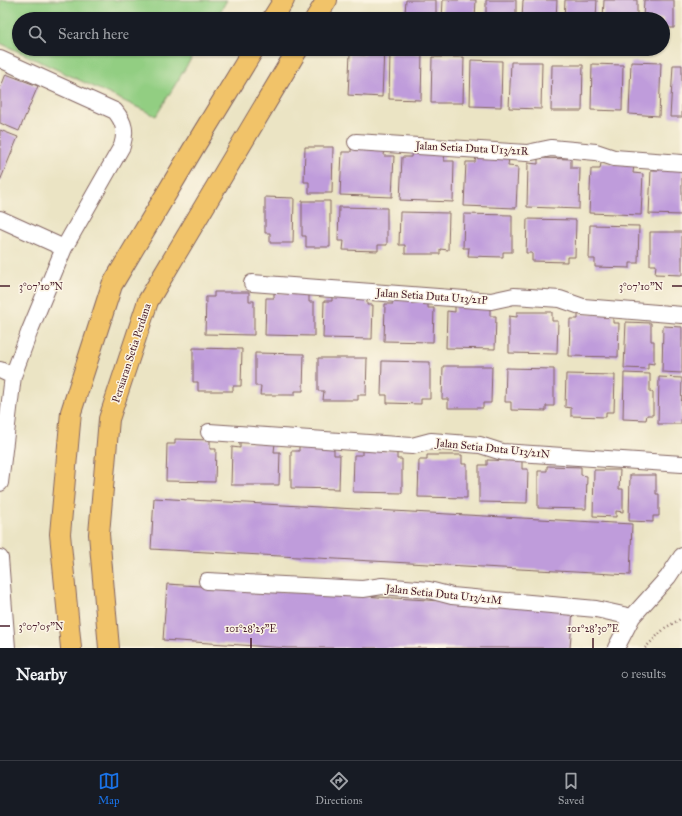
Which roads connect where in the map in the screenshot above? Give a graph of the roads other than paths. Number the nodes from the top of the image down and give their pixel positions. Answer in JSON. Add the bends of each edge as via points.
{"nodes":[{"id":1,"x":284,"y":0,"type":"edge"},
{"id":2,"x":327,"y":0,"type":"edge"},
{"id":3,"x":276,"y":12,"type":"edge"},
{"id":4,"x":320,"y":12,"type":"edge"},
{"id":5,"x":250,"y":56,"type":"edge"},
{"id":6,"x":294,"y":56,"type":"edge"},
{"id":7,"x":0,"y":59,"type":"edge"},
{"id":8,"x":356,"y":142,"type":"dead end"},
{"id":9,"x":682,"y":163,"type":"edge"},
{"id":10,"x":0,"y":218,"type":"edge"},
{"id":11,"x":64,"y":248,"type":"junction"},
{"id":12,"x":252,"y":283,"type":"dead end"},
{"id":13,"x":682,"y":315,"type":"edge"},
{"id":14,"x":7,"y":373,"type":"edge"},
{"id":15,"x":209,"y":432,"type":"dead end"},
{"id":16,"x":682,"y":464,"type":"edge"},
{"id":17,"x":0,"y":483,"type":"edge"},
{"id":18,"x":0,"y":558,"type":"edge"},
{"id":19,"x":680,"y":564,"type":"edge"},
{"id":20,"x":207,"y":581,"type":"dead end"},
{"id":21,"x":632,"y":617,"type":"junction"},
{"id":22,"x":7,"y":648,"type":"edge"},
{"id":23,"x":70,"y":648,"type":"edge"},
{"id":24,"x":109,"y":648,"type":"edge"},
{"id":25,"x":616,"y":648,"type":"edge"}],
"edges":[{"from":1,"to":3,"type":"main road"},
{"from":2,"to":4,"type":"main road"},
{"from":5,"to":23,"type":"main road","via":[[112,285],[71,412],[60,534]]},
{"from":6,"to":24,"type":"main road","name":"Persiaran Setia Perdana","via":[[148,301],[109,420],[99,534]]},
{"from":7,"to":11,"type":"street","via":[[115,111],[121,118],[124,127],[122,146]]},
{"from":8,"to":9,"type":"street","name":"Jalan Setia Duta U13/21R","via":[[527,153],[551,148],[596,152],[614,158]]},
{"from":10,"to":11,"type":"street"},
{"from":11,"to":14,"type":"street","via":[[30,330]]},
{"from":12,"to":13,"type":"street","name":"Jalan Setia Duta U13/21P","via":[[491,301],[514,296],[560,298],[583,307]]},
{"from":14,"to":17,"type":"street"},
{"from":15,"to":16,"type":"street","name":"Jalan Setia Duta U13/21N","via":[[412,446],[431,441],[480,445],[502,452]]},
{"from":18,"to":22,"type":"street"},
{"from":19,"to":21,"type":"street"},
{"from":20,"to":21,"type":"street","name":"Jalan Setia Duta U13/21M","via":[[363,589],[382,586],[429,590],[452,596],[596,609]]},
{"from":21,"to":25,"type":"street"}]}
